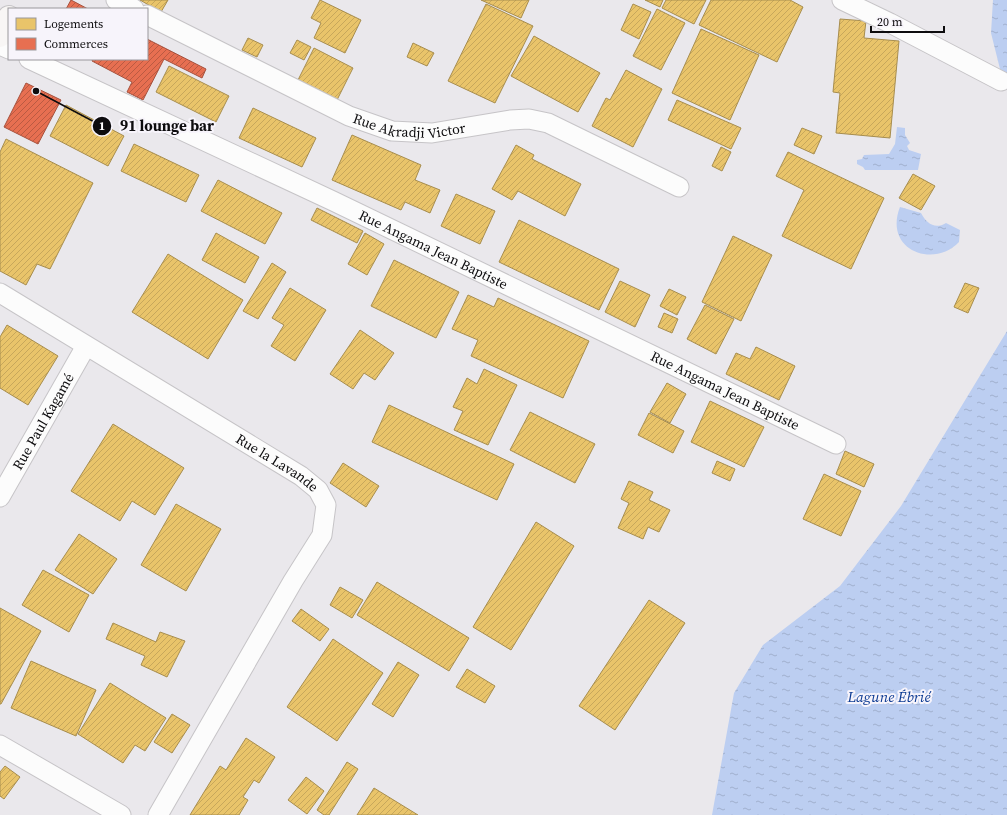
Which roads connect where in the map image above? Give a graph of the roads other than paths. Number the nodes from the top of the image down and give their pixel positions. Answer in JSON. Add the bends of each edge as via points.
{"nodes":[{"id":1,"x":116,"y":0,"type":"edge"},
{"id":2,"x":842,"y":0,"type":"edge"},
{"id":3,"x":132,"y":8,"type":"edge"},
{"id":4,"x":148,"y":16,"type":"edge"},
{"id":5,"x":8,"y":19,"type":"edge"},
{"id":6,"x":0,"y":36,"type":"edge"},
{"id":7,"x":31,"y":60,"type":"edge"},
{"id":8,"x":1001,"y":81,"type":"dead end"},
{"id":9,"x":679,"y":187,"type":"dead end"},
{"id":10,"x":0,"y":293,"type":"edge"},
{"id":11,"x":86,"y":346,"type":"junction"},
{"id":12,"x":836,"y":444,"type":"dead end"},
{"id":13,"x":0,"y":497,"type":"edge"},
{"id":14,"x":0,"y":745,"type":"edge"},
{"id":15,"x":121,"y":815,"type":"edge"},
{"id":16,"x":158,"y":815,"type":"edge"}],
"edges":[{"from":1,"to":3,"type":"street"},
{"from":2,"to":8,"type":"street"},
{"from":4,"to":9,"type":"street","name":"Rue Akradji Victor","via":[[349,116],[392,131],[432,133],[529,119],[548,123]]},
{"from":5,"to":6,"type":"main road"},
{"from":7,"to":12,"type":"street","name":"Rue Angama Jean Baptiste","via":[[333,201]]},
{"from":10,"to":11,"type":"street","name":"Rue la Lavande"},
{"from":11,"to":13,"type":"street","name":"Rue Paul Kagamé"},
{"from":11,"to":16,"type":"street","name":"Rue la Lavande","via":[[301,476],[318,490],[326,505],[322,535]]},
{"from":14,"to":15,"type":"street"}]}
